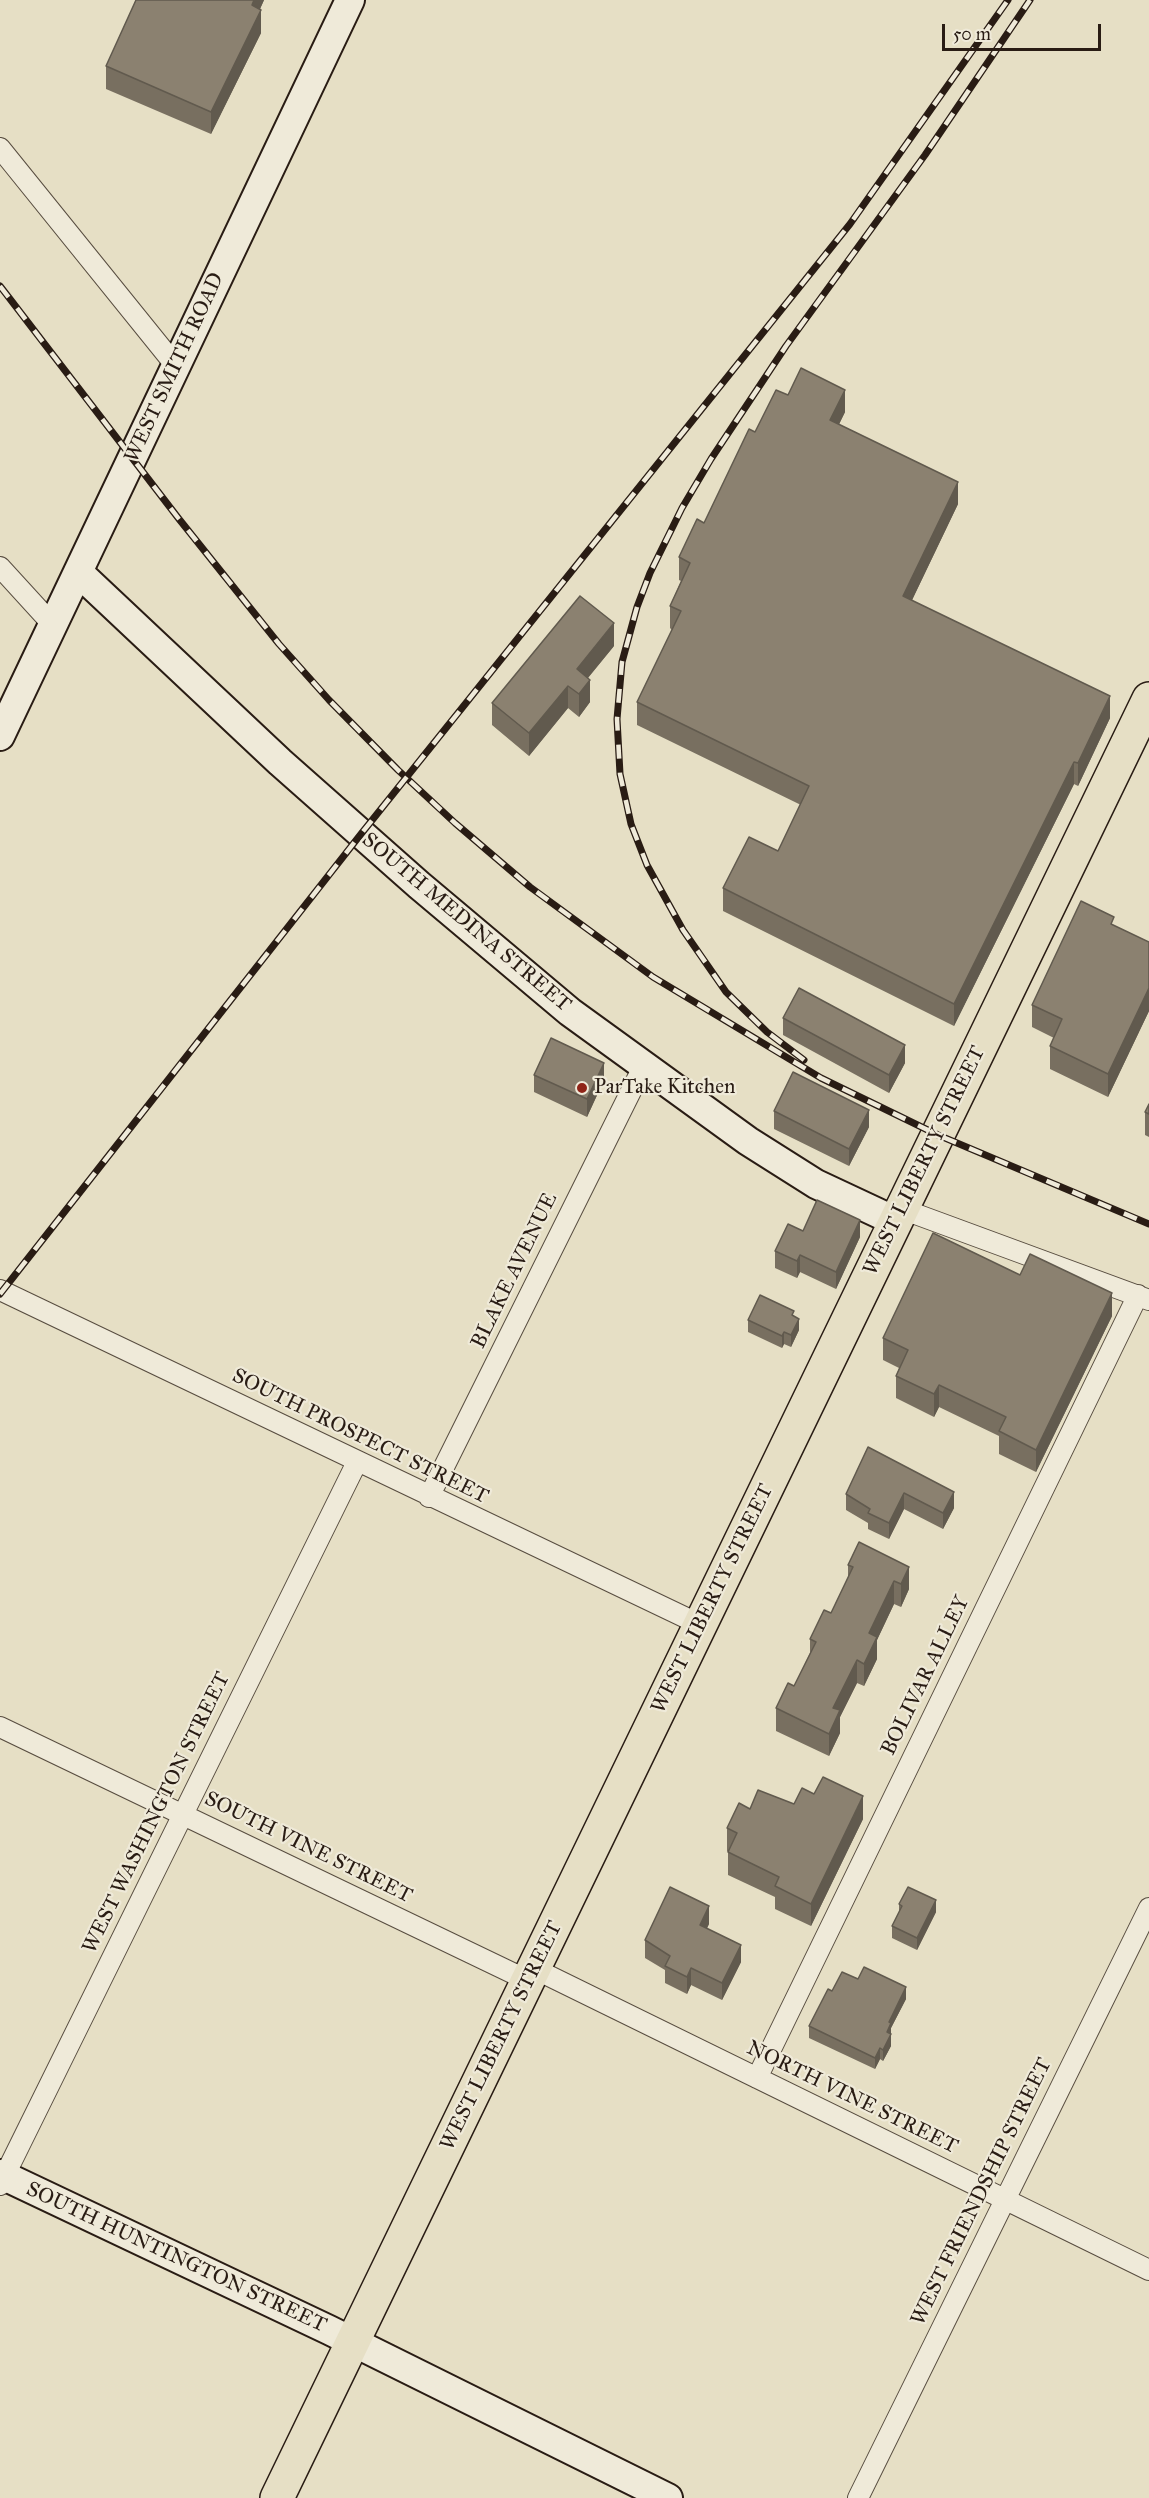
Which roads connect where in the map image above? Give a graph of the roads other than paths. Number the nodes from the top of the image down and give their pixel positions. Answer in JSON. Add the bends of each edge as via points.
{"nodes":[{"id":1,"x":350,"y":0,"type":"edge"},
{"id":2,"x":0,"y":148,"type":"edge"},
{"id":3,"x":177,"y":366,"type":"junction"},
{"id":4,"x":0,"y":567,"type":"edge"},
{"id":5,"x":78,"y":572,"type":"junction"},
{"id":6,"x":53,"y":625,"type":"junction"},
{"id":7,"x":1149,"y":699,"type":"edge"},
{"id":8,"x":0,"y":736,"type":"edge"},
{"id":9,"x":643,"y":1067,"type":"junction"},
{"id":10,"x":898,"y":1215,"type":"junction"},
{"id":11,"x":0,"y":1290,"type":"edge"},
{"id":12,"x":1143,"y":1298,"type":"edge"},
{"id":13,"x":357,"y":1462,"type":"junction"},
{"id":14,"x":429,"y":1497,"type":"junction"},
{"id":15,"x":701,"y":1626,"type":"junction"},
{"id":16,"x":0,"y":1727,"type":"edge"},
{"id":17,"x":183,"y":1815,"type":"junction"},
{"id":18,"x":1149,"y":1908,"type":"edge"},
{"id":19,"x":532,"y":1975,"type":"junction"},
{"id":20,"x":757,"y":2078,"type":"junction"},
{"id":21,"x":2,"y":2178,"type":"edge"},
{"id":22,"x":1005,"y":2200,"type":"junction"},
{"id":23,"x":1149,"y":2270,"type":"edge"},
{"id":24,"x":352,"y":2342,"type":"junction"},
{"id":25,"x":277,"y":2498,"type":"edge"},
{"id":26,"x":668,"y":2498,"type":"edge"},
{"id":27,"x":858,"y":2498,"type":"edge"}],
"edges":[{"from":1,"to":3,"type":"street","name":"WEST SMITH ROAD"},
{"from":2,"to":3,"type":"street"},
{"from":3,"to":5,"type":"street","name":"WEST SMITH ROAD"},
{"from":4,"to":6,"type":"street"},
{"from":5,"to":6,"type":"street","name":"WEST SMITH ROAD"},
{"from":5,"to":9,"type":"street","name":"SOUTH MEDINA STREET","via":[[418,885],[570,1012]]},
{"from":6,"to":8,"type":"street","name":"WEST SMITH ROAD"},
{"from":7,"to":10,"type":"highway","name":"WEST LIBERTY STREET"},
{"from":9,"to":10,"type":"street","name":"SOUTH MEDINA STREET","via":[[816,1184]]},
{"from":9,"to":14,"type":"street","name":"BLAKE AVENUE"},
{"from":10,"to":12,"type":"street"},
{"from":10,"to":15,"type":"highway","name":"WEST LIBERTY STREET"},
{"from":11,"to":13,"type":"street","name":"SOUTH PROSPECT STREET"},
{"from":12,"to":20,"type":"street","name":"BOLIVAR ALLEY"},
{"from":13,"to":14,"type":"street","name":"SOUTH PROSPECT STREET"},
{"from":13,"to":17,"type":"street","name":"WEST WASHINGTON STREET"},
{"from":14,"to":15,"type":"street","name":"SOUTH PROSPECT STREET"},
{"from":15,"to":19,"type":"highway","name":"WEST LIBERTY STREET"},
{"from":16,"to":17,"type":"street","name":"SOUTH VINE STREET"},
{"from":17,"to":19,"type":"street","name":"SOUTH VINE STREET"},
{"from":17,"to":21,"type":"street","name":"WEST WASHINGTON STREET"},
{"from":18,"to":22,"type":"street","name":"WEST FRIENDSHIP STREET"},
{"from":19,"to":20,"type":"street","name":"NORTH VINE STREET"},
{"from":19,"to":24,"type":"highway","name":"WEST LIBERTY STREET"},
{"from":20,"to":22,"type":"street","name":"NORTH VINE STREET"},
{"from":21,"to":24,"type":"street","name":"SOUTH HUNTINGTON STREET"},
{"from":22,"to":23,"type":"street","name":"NORTH VINE STREET"},
{"from":22,"to":27,"type":"street","name":"WEST FRIENDSHIP STREET"},
{"from":24,"to":25,"type":"highway","name":"WEST LIBERTY STREET"},
{"from":24,"to":26,"type":"street","name":"SOUTH HUNTINGTON STREET"}]}
